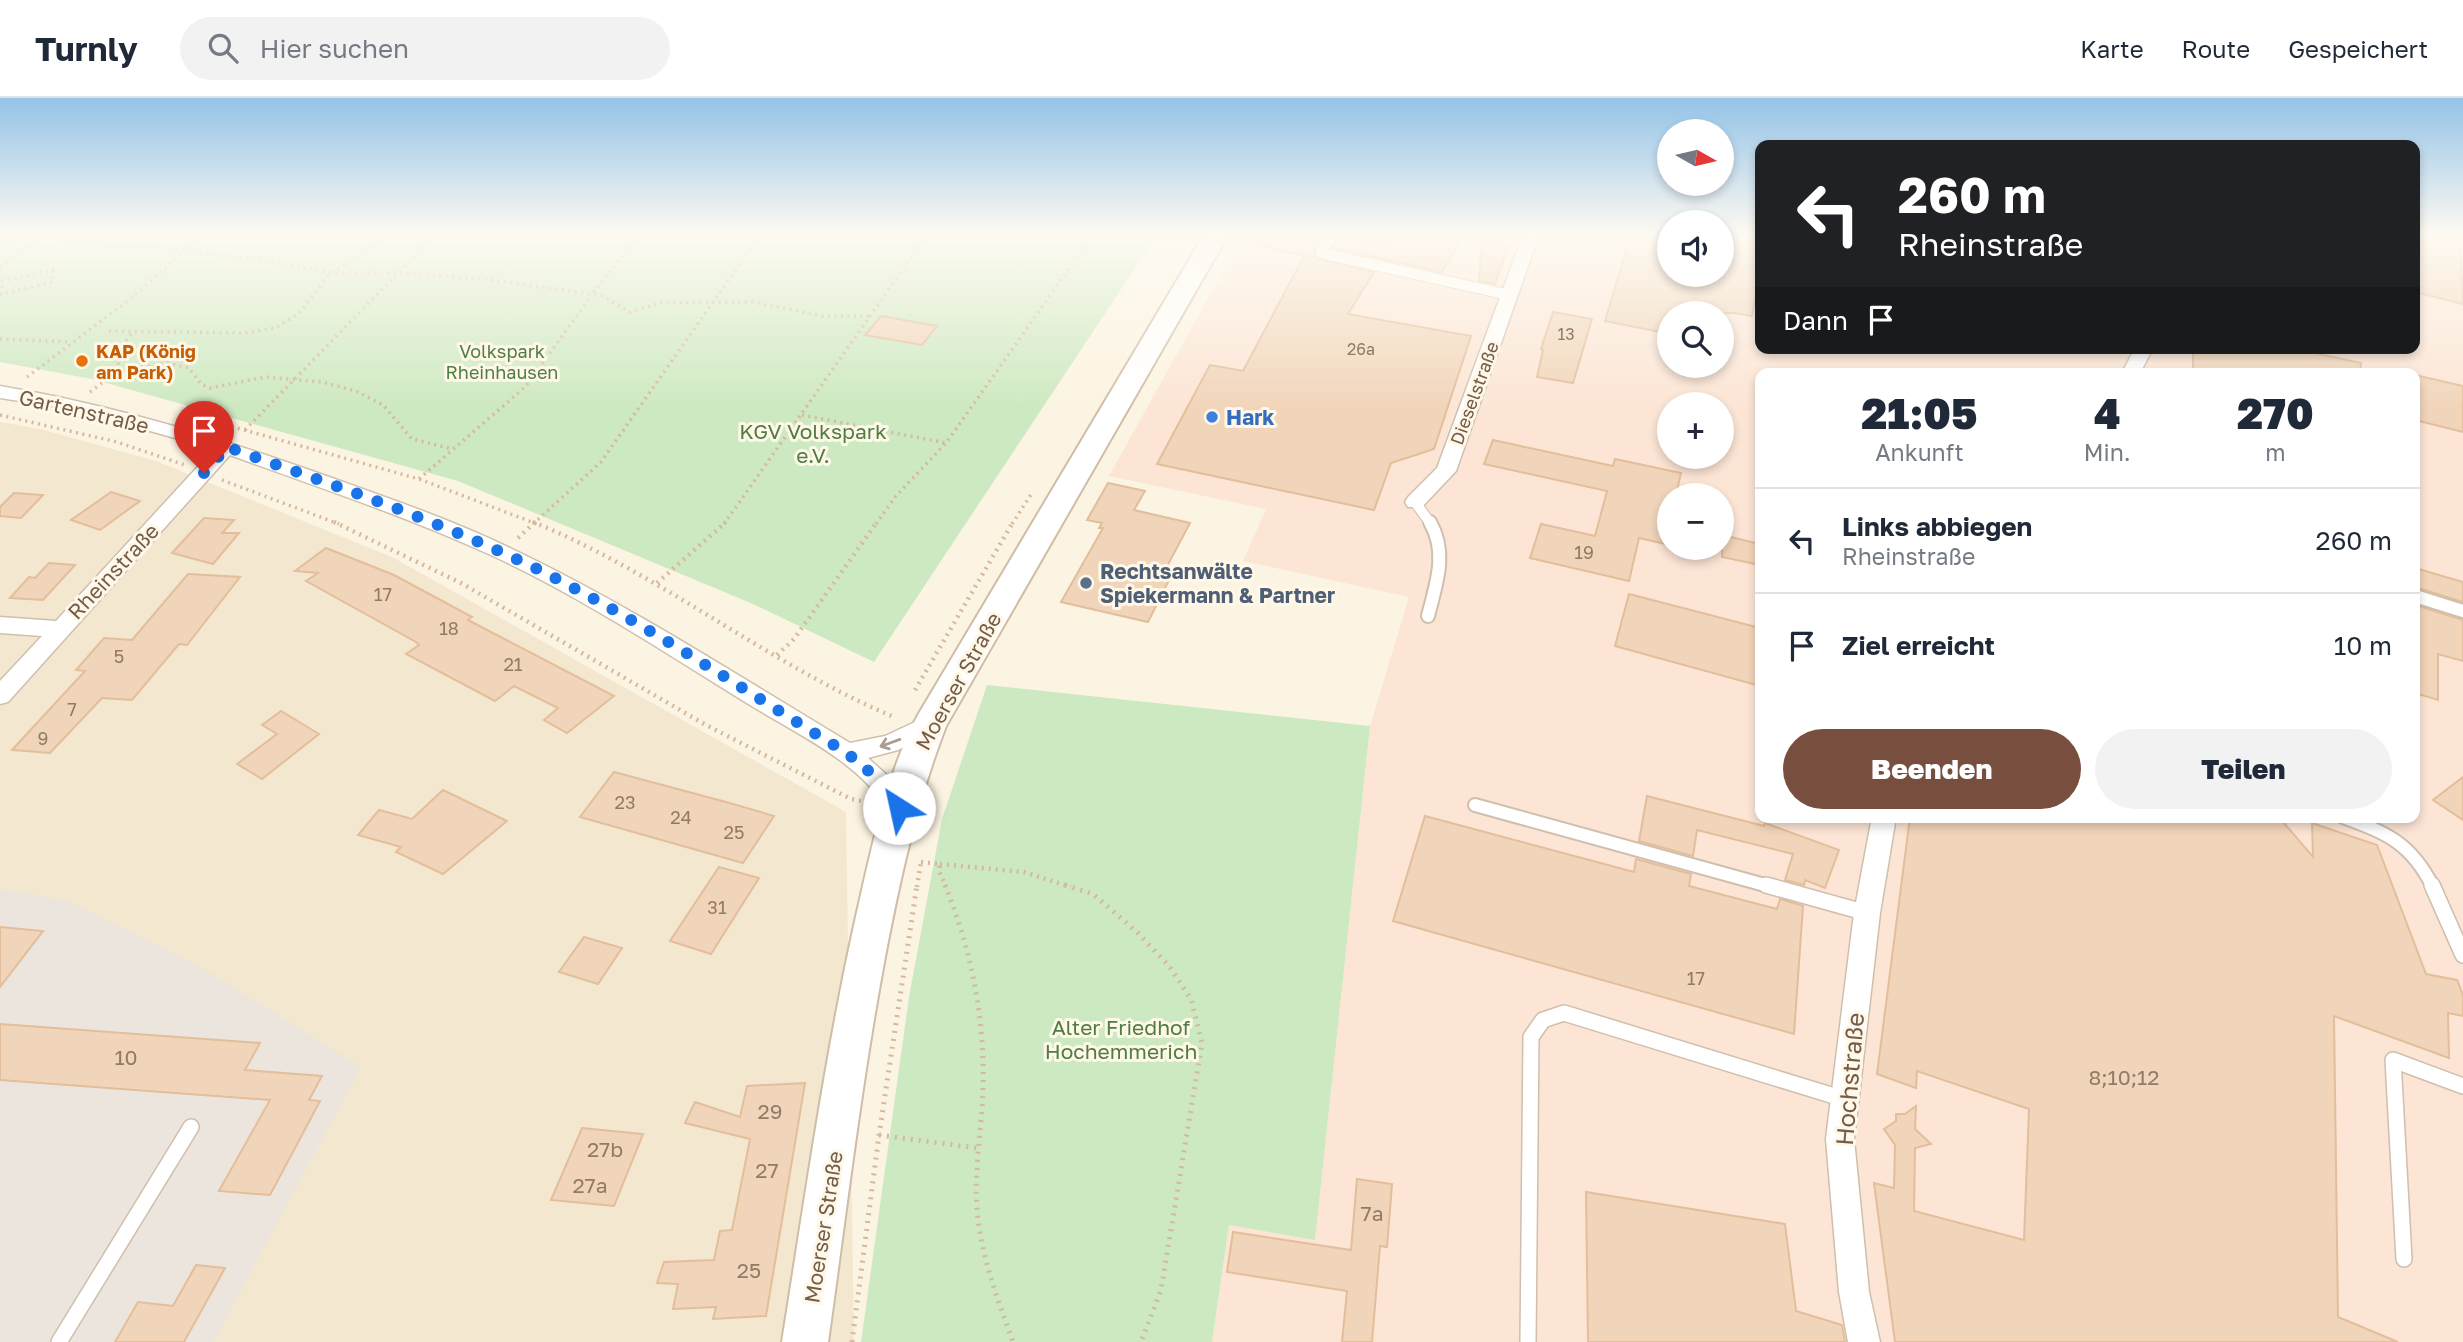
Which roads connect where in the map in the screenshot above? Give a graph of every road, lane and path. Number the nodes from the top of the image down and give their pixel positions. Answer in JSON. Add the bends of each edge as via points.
{"nodes":[{"id":1,"x":134,"y":293,"type":"edge"},
{"id":2,"x":314,"y":293,"type":"edge"},
{"id":3,"x":378,"y":293,"type":"edge"},
{"id":4,"x":585,"y":293,"type":"edge"},
{"id":5,"x":719,"y":293,"type":"edge"},
{"id":6,"x":888,"y":293,"type":"edge"},
{"id":7,"x":1052,"y":293,"type":"edge"},
{"id":8,"x":1182,"y":293,"type":"edge"},
{"id":9,"x":1500,"y":293,"type":"edge"},
{"id":10,"x":592,"y":294,"type":"junction"},
{"id":11,"x":1509,"y":295,"type":"joint"},
{"id":12,"x":713,"y":302,"type":"junction"},
{"id":13,"x":872,"y":316,"type":"junction"},
{"id":14,"x":90,"y":329,"type":"junction"},
{"id":15,"x":99,"y":330,"type":"dead end"},
{"id":16,"x":109,"y":331,"type":"dead end"},
{"id":17,"x":132,"y":333,"type":"junction"},
{"id":18,"x":0,"y":338,"type":"edge"},
{"id":19,"x":71,"y":342,"type":"junction"},
{"id":20,"x":43,"y":365,"type":"dead end"},
{"id":21,"x":118,"y":371,"type":"junction"},
{"id":22,"x":294,"y":379,"type":"junction"},
{"id":23,"x":0,"y":392,"type":"edge"},
{"id":24,"x":73,"y":404,"type":"junction"},
{"id":25,"x":0,"y":415,"type":"edge"},
{"id":26,"x":802,"y":415,"type":"junction"},
{"id":27,"x":946,"y":443,"type":"junction"},
{"id":28,"x":227,"y":447,"type":"junction"},
{"id":29,"x":453,"y":449,"type":"junction"},
{"id":30,"x":204,"y":473,"type":"junction"},
{"id":31,"x":419,"y":479,"type":"dead end"},
{"id":32,"x":1415,"y":502,"type":"joint"},
{"id":33,"x":501,"y":552,"type":"junction"},
{"id":34,"x":657,"y":583,"type":"dead end"},
{"id":35,"x":2420,"y":598,"type":"edge"},
{"id":36,"x":2463,"y":611,"type":"edge"},
{"id":37,"x":1428,"y":617,"type":"dead end"},
{"id":38,"x":0,"y":625,"type":"edge"},
{"id":39,"x":60,"y":629,"type":"junction"},
{"id":40,"x":777,"y":656,"type":"dead end"},
{"id":41,"x":0,"y":696,"type":"edge"},
{"id":42,"x":930,"y":724,"type":"junction"},
{"id":43,"x":847,"y":753,"type":"junction"},
{"id":44,"x":1475,"y":805,"type":"dead end"},
{"id":45,"x":885,"y":806,"type":"junction"},
{"id":46,"x":1883,"y":823,"type":"edge"},
{"id":47,"x":2358,"y":823,"type":"edge"},
{"id":48,"x":924,"y":850,"type":"dead end"},
{"id":49,"x":921,"y":863,"type":"junction"},
{"id":50,"x":940,"y":864,"type":"junction"},
{"id":51,"x":1867,"y":913,"type":"junction"},
{"id":52,"x":2463,"y":956,"type":"edge"},
{"id":53,"x":2463,"y":1086,"type":"edge"},
{"id":54,"x":1844,"y":1099,"type":"junction"},
{"id":55,"x":191,"y":1127,"type":"dead end"},
{"id":56,"x":879,"y":1135,"type":"junction"},
{"id":57,"x":977,"y":1148,"type":"junction"},
{"id":58,"x":2404,"y":1259,"type":"dead end"},
{"id":59,"x":60,"y":1342,"type":"edge"},
{"id":60,"x":804,"y":1342,"type":"edge"},
{"id":61,"x":852,"y":1342,"type":"edge"},
{"id":62,"x":1013,"y":1342,"type":"edge"},
{"id":63,"x":1141,"y":1342,"type":"edge"},
{"id":64,"x":1528,"y":1342,"type":"edge"},
{"id":65,"x":1864,"y":1342,"type":"edge"}],
"edges":[{"from":1,"to":14,"type":"path"},
{"from":2,"to":17,"type":"path","via":[[298,314],[275,328],[245,333]]},
{"from":3,"to":22,"type":"path"},
{"from":4,"to":10,"type":"path"},
{"from":5,"to":12,"type":"path"},
{"from":6,"to":13,"type":"path"},
{"from":7,"to":27,"type":"path"},
{"from":8,"to":42,"type":"main road","name":"Moerser Straße"},
{"from":9,"to":11,"type":"lane"},
{"from":10,"to":12,"type":"path","via":[[630,312],[661,303]]},
{"from":10,"to":29,"type":"path","via":[[525,387]]},
{"from":11,"to":32,"type":"street","name":"Dieselstraße","via":[[1446,471]]},
{"from":12,"to":13,"type":"path","via":[[762,303],[823,316]]},
{"from":12,"to":33,"type":"path","via":[[601,462]]},
{"from":13,"to":26,"type":"path"},
{"from":14,"to":15,"type":"path"},
{"from":14,"to":19,"type":"path"},
{"from":16,"to":17,"type":"path"},
{"from":17,"to":21,"type":"path","via":[[116,358]]},
{"from":18,"to":19,"type":"path"},
{"from":19,"to":20,"type":"path"},
{"from":21,"to":22,"type":"path","via":[[167,363],[189,368],[210,388],[265,377]]},
{"from":21,"to":24,"type":"path"},
{"from":22,"to":28,"type":"path"},
{"from":22,"to":29,"type":"path","via":[[356,391],[383,405],[412,439]]},
{"from":23,"to":24,"type":"street","name":"Gartenstraße"},
{"from":24,"to":28,"type":"street","name":"Gartenstraße"},
{"from":25,"to":30,"type":"path","via":[[162,456]]},
{"from":26,"to":27,"type":"path"},
{"from":26,"to":34,"type":"path","via":[[716,534]]},
{"from":27,"to":40,"type":"path","via":[[895,497],[794,639]]},
{"from":28,"to":30,"type":"street","name":"Rheinstraße"},
{"from":28,"to":33,"type":"street","name":"Gartenstraße"},
{"from":29,"to":31,"type":"path"},
{"from":30,"to":39,"type":"street","name":"Rheinstraße"},
{"from":30,"to":45,"type":"path","via":[[354,530],[461,583],[706,725],[851,799]]},
{"from":32,"to":37,"type":"lane","via":[[1441,537]]},
{"from":33,"to":43,"type":"street","name":"Gartenstraße","via":[[619,614]]},
{"from":35,"to":36,"type":"lane"},
{"from":38,"to":39,"type":"street"},
{"from":39,"to":41,"type":"street","name":"Rheinstraße"},
{"from":42,"to":43,"type":"street","one_way":true,"via":[[881,747]]},
{"from":42,"to":45,"type":"main road","name":"Moerser Straße"},
{"from":43,"to":45,"type":"street","name":"Gartenstraße","via":[[877,778]]},
{"from":44,"to":51,"type":"lane"},
{"from":45,"to":60,"type":"main road","name":"Moerser Straße"},
{"from":46,"to":51,"type":"street","name":"Hochstraße"},
{"from":47,"to":52,"type":"lane","via":[[2388,835],[2413,854]]},
{"from":48,"to":49,"type":"path"},
{"from":49,"to":50,"type":"path"},
{"from":49,"to":56,"type":"path"},
{"from":50,"to":57,"type":"path","via":[[958,914],[982,1028],[983,1089]]},
{"from":50,"to":63,"type":"path","via":[[1024,872],[1093,894],[1169,966],[1191,999],[1202,1043],[1161,1290]]},
{"from":51,"to":54,"type":"street","name":"Hochstraße"},
{"from":53,"to":58,"type":"lane","via":[[2393,1060]]},
{"from":54,"to":64,"type":"lane","via":[[1564,1013],[1536,1023],[1531,1037]]},
{"from":54,"to":65,"type":"street","name":"Hochstraße","via":[[1840,1139],[1854,1292]]},
{"from":55,"to":59,"type":"lane"},
{"from":56,"to":57,"type":"path"},
{"from":56,"to":61,"type":"path"},
{"from":57,"to":62,"type":"path","via":[[976,1207],[984,1262]]}]}
